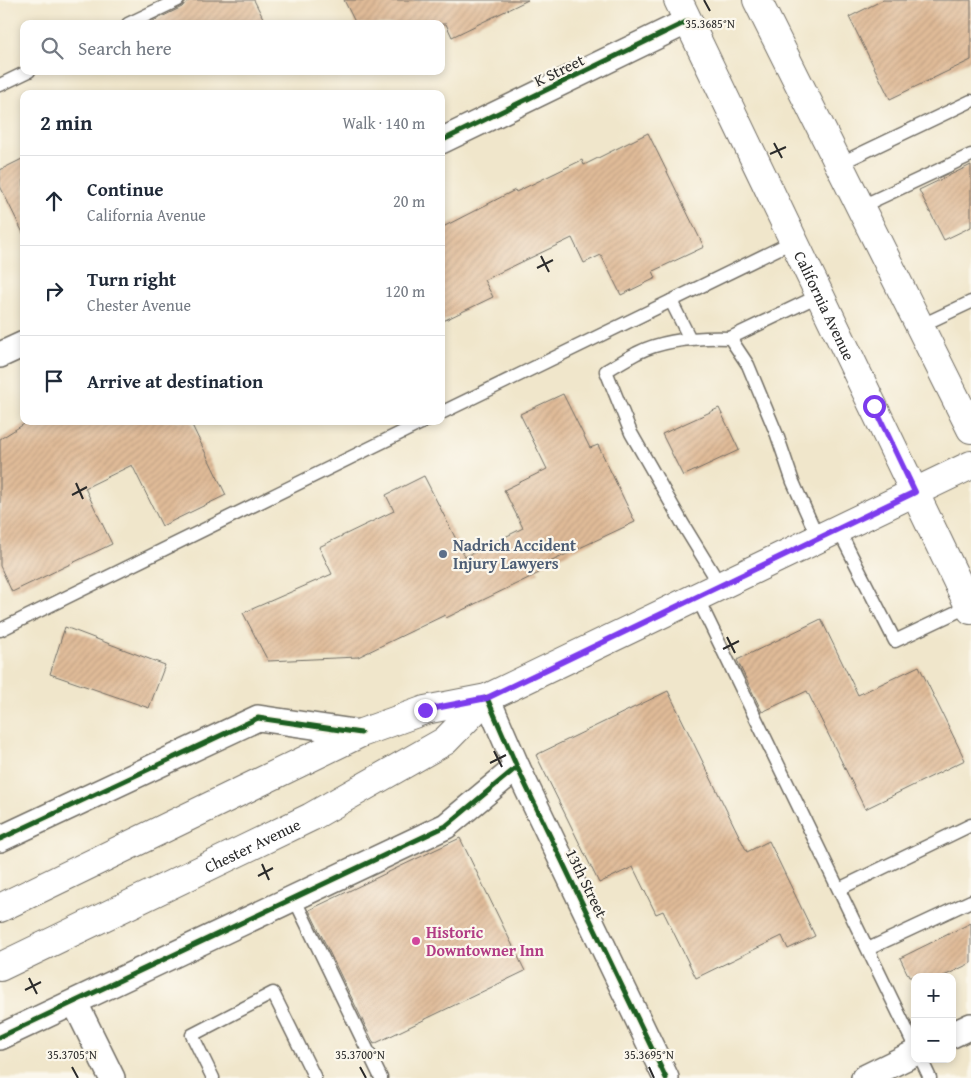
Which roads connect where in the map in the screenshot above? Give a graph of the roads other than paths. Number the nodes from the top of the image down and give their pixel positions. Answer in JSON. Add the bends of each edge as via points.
{"nodes":[{"id":1,"x":178,"y":0,"type":"edge"},
{"id":2,"x":757,"y":0,"type":"edge"},
{"id":3,"x":683,"y":10,"type":"edge"},
{"id":4,"x":136,"y":20,"type":"edge"},
{"id":5,"x":21,"y":75,"type":"edge"},
{"id":6,"x":0,"y":85,"type":"edge"},
{"id":7,"x":971,"y":101,"type":"edge"},
{"id":8,"x":445,"y":139,"type":"edge"},
{"id":9,"x":971,"y":155,"type":"edge"},
{"id":10,"x":839,"y":164,"type":"junction"},
{"id":11,"x":860,"y":207,"type":"junction"},
{"id":12,"x":794,"y":241,"type":"junction"},
{"id":13,"x":820,"y":295,"type":"junction"},
{"id":14,"x":671,"y":301,"type":"junction"},
{"id":15,"x":971,"y":302,"type":"edge"},
{"id":16,"x":920,"y":326,"type":"junction"},
{"id":17,"x":730,"y":338,"type":"junction"},
{"id":18,"x":690,"y":339,"type":"junction"},
{"id":19,"x":20,"y":346,"type":"edge"},
{"id":20,"x":0,"y":356,"type":"edge"},
{"id":21,"x":445,"y":411,"type":"edge"},
{"id":22,"x":417,"y":425,"type":"edge"},
{"id":23,"x":971,"y":429,"type":"edge"},
{"id":24,"x":971,"y":465,"type":"edge"},
{"id":25,"x":915,"y":492,"type":"junction"},
{"id":26,"x":828,"y":534,"type":"junction"},
{"id":27,"x":708,"y":591,"type":"junction"},
{"id":28,"x":970,"y":608,"type":"edge"},
{"id":29,"x":0,"y":630,"type":"edge"},
{"id":30,"x":487,"y":698,"type":"junction"},
{"id":31,"x":361,"y":733,"type":"junction"},
{"id":32,"x":517,"y":767,"type":"junction"},
{"id":33,"x":971,"y":824,"type":"edge"},
{"id":34,"x":0,"y":839,"type":"edge"},
{"id":35,"x":838,"y":889,"type":"junction"},
{"id":36,"x":294,"y":898,"type":"junction"},
{"id":37,"x":971,"y":901,"type":"edge"},
{"id":38,"x":0,"y":908,"type":"edge"},
{"id":39,"x":868,"y":949,"type":"junction"},
{"id":40,"x":0,"y":967,"type":"edge"},
{"id":41,"x":74,"y":1003,"type":"junction"},
{"id":42,"x":971,"y":1026,"type":"edge"},
{"id":43,"x":956,"y":1034,"type":"edge"},
{"id":44,"x":0,"y":1038,"type":"edge"},
{"id":45,"x":911,"y":1038,"type":"edge"},
{"id":46,"x":911,"y":1056,"type":"edge"},
{"id":47,"x":923,"y":1063,"type":"edge"},
{"id":48,"x":112,"y":1078,"type":"edge"},
{"id":49,"x":213,"y":1078,"type":"edge"},
{"id":50,"x":315,"y":1078,"type":"edge"},
{"id":51,"x":381,"y":1078,"type":"edge"},
{"id":52,"x":666,"y":1078,"type":"edge"},
{"id":53,"x":864,"y":1078,"type":"edge"},
{"id":54,"x":930,"y":1078,"type":"edge"}],
"edges":[{"from":1,"to":4,"type":"lane"},
{"from":2,"to":10,"type":"main road"},
{"from":3,"to":8,"type":"street","name":"K Street"},
{"from":3,"to":12,"type":"main road","name":"California Avenue"},
{"from":5,"to":6,"type":"lane"},
{"from":7,"to":10,"type":"lane"},
{"from":9,"to":11,"type":"lane"},
{"from":10,"to":11,"type":"main road"},
{"from":11,"to":16,"type":"main road"},
{"from":12,"to":13,"type":"main road","name":"California Avenue"},
{"from":12,"to":14,"type":"lane"},
{"from":13,"to":17,"type":"lane"},
{"from":13,"to":25,"type":"main road","name":"California Avenue"},
{"from":14,"to":18,"type":"lane"},
{"from":14,"to":21,"type":"lane"},
{"from":15,"to":16,"type":"lane"},
{"from":16,"to":23,"type":"main road"},
{"from":17,"to":18,"type":"lane"},
{"from":17,"to":26,"type":"lane","via":[[748,365],[793,482]]},
{"from":18,"to":27,"type":"lane","via":[[638,352],[606,372],[631,433],[684,526]]},
{"from":19,"to":20,"type":"street"},
{"from":22,"to":29,"type":"lane"},
{"from":24,"to":25,"type":"main road","name":"Chester Avenue"},
{"from":25,"to":26,"type":"main road","name":"Chester Avenue"},
{"from":25,"to":28,"type":"main road","name":"California Avenue"},
{"from":26,"to":27,"type":"main road","name":"Chester Avenue"},
{"from":26,"to":28,"type":"lane","via":[[895,641]]},
{"from":27,"to":30,"type":"main road","name":"Chester Avenue"},
{"from":27,"to":35,"type":"lane"},
{"from":30,"to":31,"type":"main road","name":"Chester Avenue","via":[[425,710]]},
{"from":30,"to":32,"type":"street","name":"13th Street"},
{"from":30,"to":40,"type":"main road","name":"Chester Avenue","via":[[445,741],[311,817]]},
{"from":31,"to":34,"type":"street","via":[[258,718]]},
{"from":31,"to":38,"type":"main road","name":"Chester Avenue"},
{"from":32,"to":36,"type":"street","via":[[446,826]]},
{"from":32,"to":52,"type":"street","name":"13th Street"},
{"from":33,"to":35,"type":"lane"},
{"from":35,"to":39,"type":"lane"},
{"from":36,"to":41,"type":"street"},
{"from":36,"to":51,"type":"lane"},
{"from":37,"to":39,"type":"lane"},
{"from":39,"to":45,"type":"lane"},
{"from":41,"to":44,"type":"street"},
{"from":41,"to":48,"type":"street"},
{"from":42,"to":43,"type":"street"},
{"from":46,"to":53,"type":"street"},
{"from":47,"to":54,"type":"lane"},
{"from":49,"to":50,"type":"lane","via":[[192,1035],[273,993]]}]}
